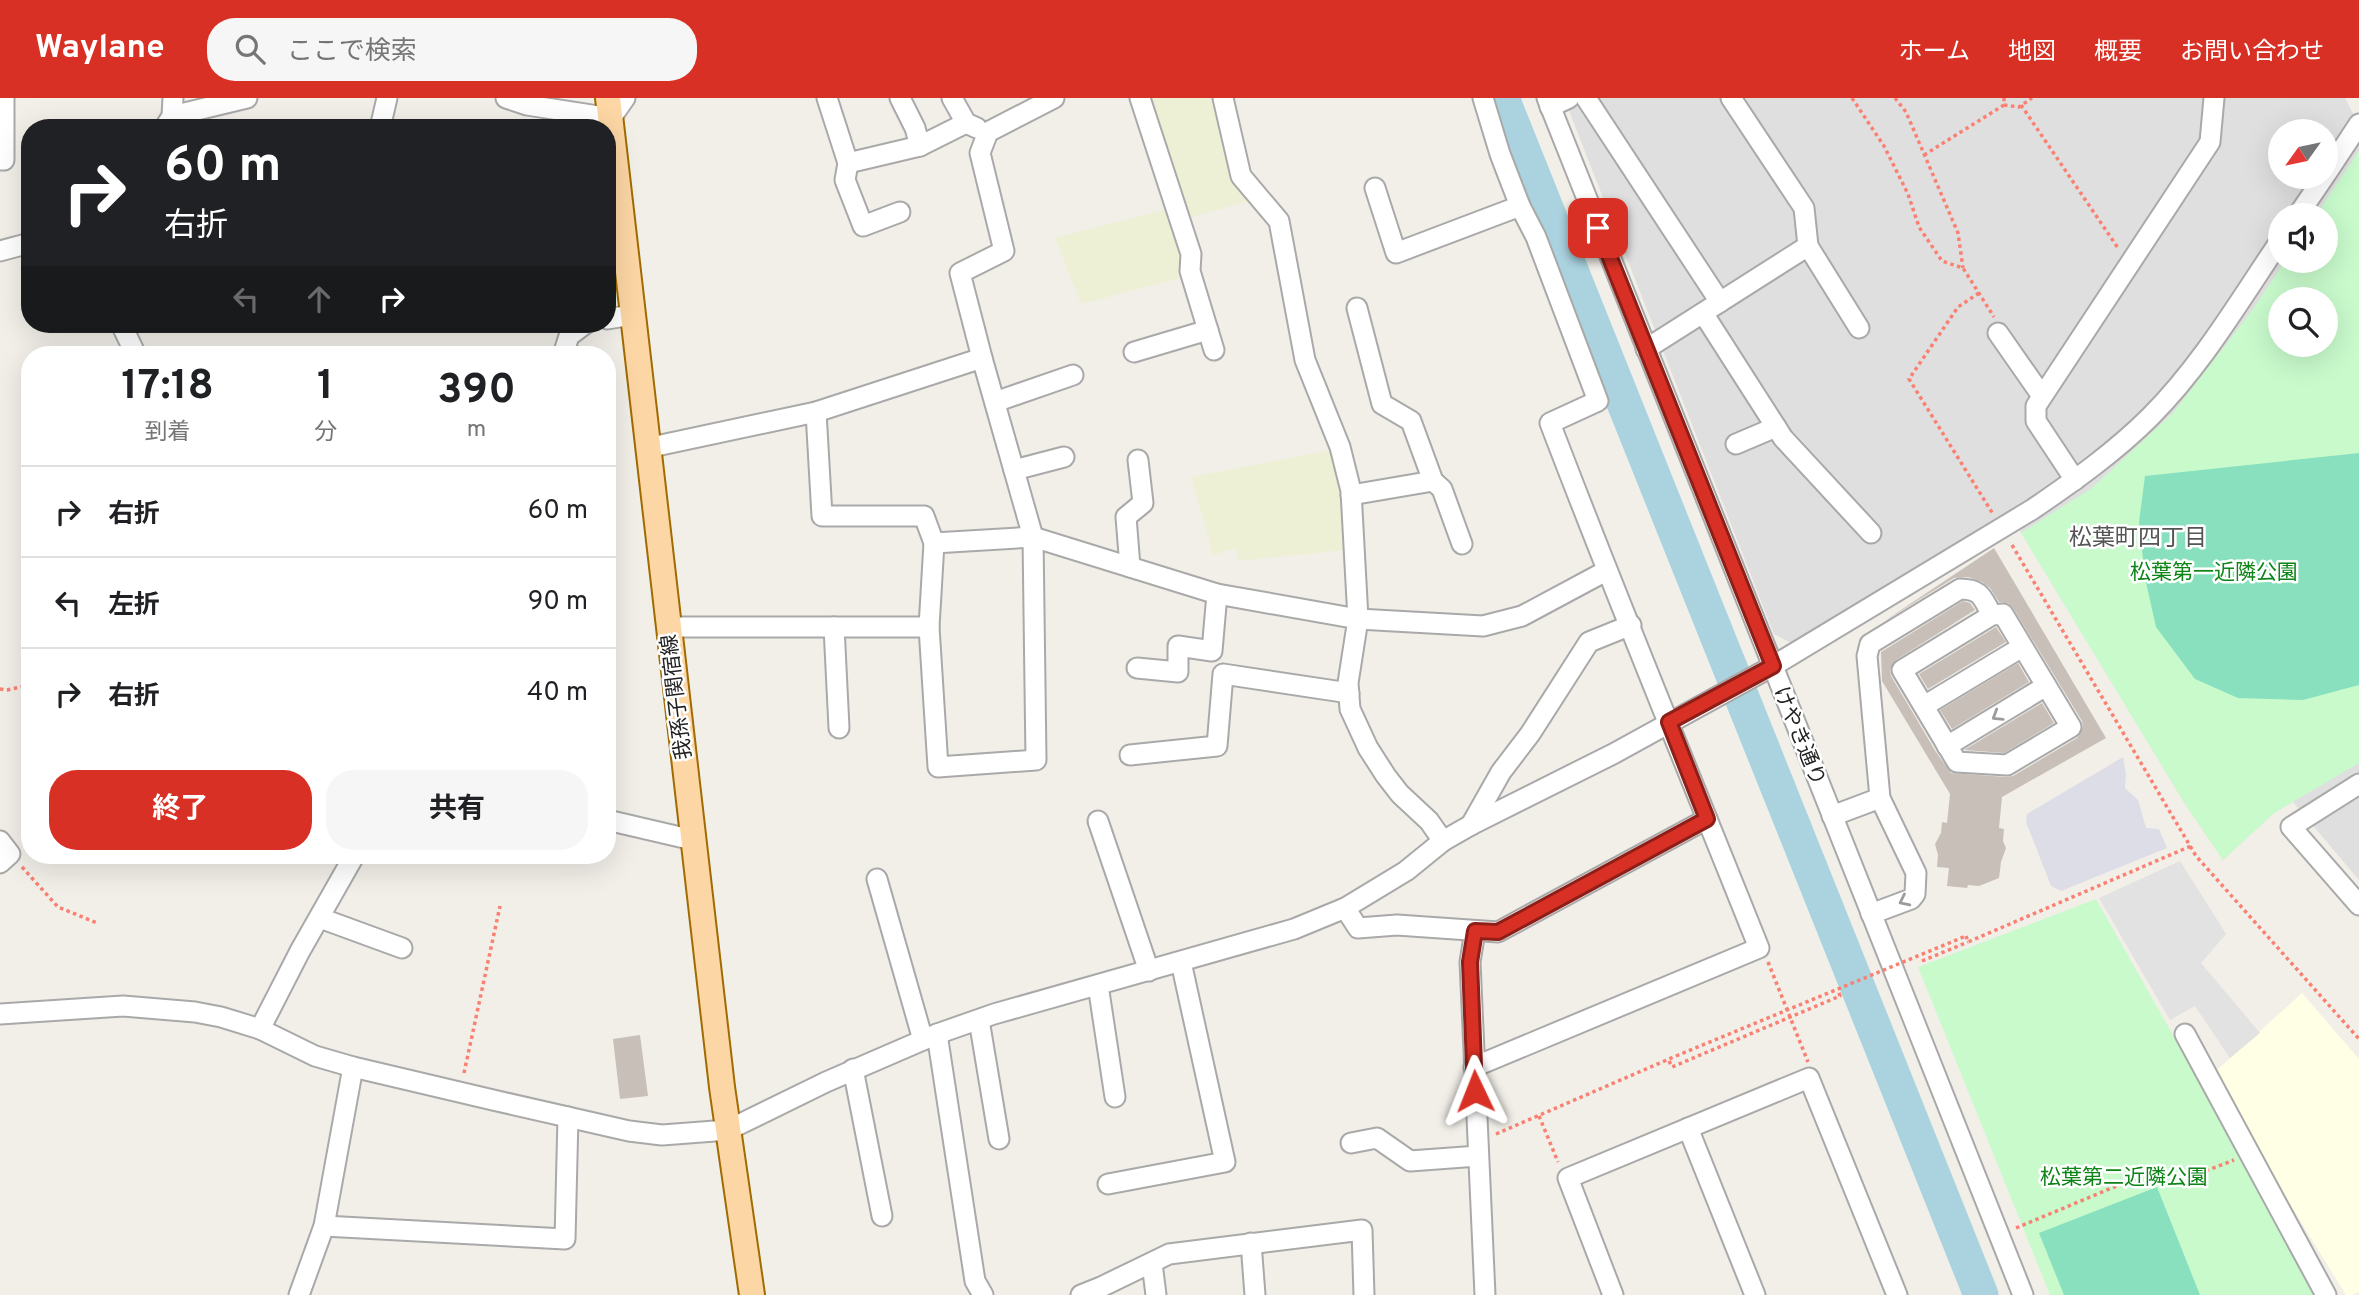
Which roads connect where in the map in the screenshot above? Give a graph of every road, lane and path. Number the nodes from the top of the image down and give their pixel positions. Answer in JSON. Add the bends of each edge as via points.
{"nodes":[{"id":1,"x":4,"y":98,"type":"edge"},
{"id":2,"x":247,"y":98,"type":"edge"},
{"id":3,"x":387,"y":98,"type":"edge"},
{"id":4,"x":506,"y":98,"type":"edge"},
{"id":5,"x":625,"y":98,"type":"edge"},
{"id":6,"x":827,"y":98,"type":"edge"},
{"id":7,"x":901,"y":98,"type":"edge"},
{"id":8,"x":952,"y":98,"type":"edge"},
{"id":9,"x":1054,"y":98,"type":"edge"},
{"id":10,"x":1140,"y":98,"type":"edge"},
{"id":11,"x":1223,"y":98,"type":"edge"},
{"id":12,"x":1483,"y":98,"type":"edge"},
{"id":13,"x":1569,"y":98,"type":"edge"},
{"id":14,"x":1586,"y":98,"type":"edge"},
{"id":15,"x":1731,"y":98,"type":"edge"},
{"id":16,"x":1852,"y":98,"type":"edge"},
{"id":17,"x":1895,"y":98,"type":"edge"},
{"id":18,"x":2004,"y":98,"type":"edge"},
{"id":19,"x":2032,"y":98,"type":"edge"},
{"id":20,"x":2214,"y":98,"type":"edge"},
{"id":21,"x":1549,"y":102,"type":"edge"},
{"id":22,"x":1025,"y":104,"type":"edge"},
{"id":23,"x":2004,"y":105,"type":"junction"},
{"id":24,"x":2021,"y":105,"type":"junction"},
{"id":25,"x":610,"y":108,"type":"edge"},
{"id":26,"x":170,"y":114,"type":"edge"},
{"id":27,"x":382,"y":119,"type":"edge"},
{"id":28,"x":966,"y":123,"type":"junction"},
{"id":29,"x":2359,"y":124,"type":"edge"},
{"id":30,"x":988,"y":132,"type":"junction"},
{"id":31,"x":920,"y":146,"type":"junction"},
{"id":32,"x":1924,"y":155,"type":"junction"},
{"id":33,"x":2338,"y":156,"type":"edge"},
{"id":34,"x":0,"y":160,"type":"edge"},
{"id":35,"x":848,"y":163,"type":"junction"},
{"id":36,"x":1375,"y":188,"type":"dead end"},
{"id":37,"x":1520,"y":206,"type":"junction"},
{"id":38,"x":900,"y":212,"type":"dead end"},
{"id":39,"x":616,"y":227,"type":"edge"},
{"id":40,"x":21,"y":245,"type":"edge"},
{"id":41,"x":1808,"y":246,"type":"junction"},
{"id":42,"x":617,"y":247,"type":"edge"},
{"id":43,"x":2120,"y":250,"type":"dead end"},
{"id":44,"x":0,"y":251,"type":"edge"},
{"id":45,"x":2268,"y":259,"type":"edge"},
{"id":46,"x":1963,"y":268,"type":"junction"},
{"id":47,"x":1979,"y":292,"type":"junction"},
{"id":48,"x":1720,"y":302,"type":"junction"},
{"id":49,"x":1357,"y":308,"type":"dead end"},
{"id":50,"x":1703,"y":313,"type":"junction"},
{"id":51,"x":632,"y":315,"type":"junction"},
{"id":52,"x":616,"y":318,"type":"edge"},
{"id":53,"x":1859,"y":328,"type":"dead end"},
{"id":54,"x":1208,"y":330,"type":"junction"},
{"id":55,"x":1998,"y":333,"type":"joint"},
{"id":56,"x":1214,"y":349,"type":"dead end"},
{"id":57,"x":1646,"y":349,"type":"junction"},
{"id":58,"x":1134,"y":352,"type":"dead end"},
{"id":59,"x":982,"y":358,"type":"junction"},
{"id":60,"x":1073,"y":375,"type":"dead end"},
{"id":61,"x":2042,"y":396,"type":"junction"},
{"id":62,"x":995,"y":402,"type":"junction"},
{"id":63,"x":816,"y":412,"type":"junction"},
{"id":64,"x":1776,"y":427,"type":"junction"},
{"id":65,"x":1736,"y":444,"type":"dead end"},
{"id":66,"x":648,"y":448,"type":"junction"},
{"id":67,"x":1064,"y":457,"type":"dead end"},
{"id":68,"x":1138,"y":460,"type":"dead end"},
{"id":69,"x":1014,"y":470,"type":"junction"},
{"id":70,"x":2075,"y":480,"type":"junction"},
{"id":71,"x":1433,"y":481,"type":"junction"},
{"id":72,"x":1351,"y":495,"type":"junction"},
{"id":73,"x":2002,"y":527,"type":"junction"},
{"id":74,"x":1871,"y":533,"type":"dead end"},
{"id":75,"x":1033,"y":537,"type":"junction"},
{"id":76,"x":934,"y":543,"type":"junction"},
{"id":77,"x":1462,"y":544,"type":"dead end"},
{"id":78,"x":1130,"y":567,"type":"junction"},
{"id":79,"x":1606,"y":571,"type":"junction"},
{"id":80,"x":1217,"y":594,"type":"junction"},
{"id":81,"x":1992,"y":615,"type":"junction"},
{"id":82,"x":1358,"y":619,"type":"junction"},
{"id":83,"x":1631,"y":625,"type":"junction"},
{"id":84,"x":668,"y":627,"type":"junction"},
{"id":85,"x":834,"y":627,"type":"junction"},
{"id":86,"x":929,"y":627,"type":"junction"},
{"id":87,"x":2022,"y":647,"type":"junction"},
{"id":88,"x":1773,"y":666,"type":"junction"},
{"id":89,"x":1137,"y":668,"type":"dead end"},
{"id":90,"x":2046,"y":686,"type":"junction"},
{"id":91,"x":21,"y":687,"type":"edge"},
{"id":92,"x":0,"y":689,"type":"edge"},
{"id":93,"x":1349,"y":693,"type":"junction"},
{"id":94,"x":1924,"y":706,"type":"junction"},
{"id":95,"x":1669,"y":722,"type":"junction"},
{"id":96,"x":839,"y":728,"type":"dead end"},
{"id":97,"x":1948,"y":746,"type":"junction"},
{"id":98,"x":1130,"y":755,"type":"dead end"},
{"id":99,"x":2359,"y":784,"type":"edge"},
{"id":100,"x":1880,"y":798,"type":"junction"},
{"id":101,"x":1832,"y":816,"type":"junction"},
{"id":102,"x":1707,"y":819,"type":"junction"},
{"id":103,"x":1098,"y":821,"type":"dead end"},
{"id":104,"x":616,"y":822,"type":"edge"},
{"id":105,"x":1471,"y":825,"type":"junction"},
{"id":106,"x":693,"y":839,"type":"junction"},
{"id":107,"x":1443,"y":841,"type":"junction"},
{"id":108,"x":2190,"y":846,"type":"junction"},
{"id":109,"x":3,"y":853,"type":"edge"},
{"id":110,"x":350,"y":864,"type":"edge"},
{"id":111,"x":877,"y":879,"type":"dead end"},
{"id":112,"x":2359,"y":905,"type":"edge"},
{"id":113,"x":500,"y":906,"type":"dead end"},
{"id":114,"x":1345,"y":908,"type":"junction"},
{"id":115,"x":1871,"y":914,"type":"junction"},
{"id":116,"x":320,"y":918,"type":"junction"},
{"id":117,"x":97,"y":923,"type":"dead end"},
{"id":118,"x":1475,"y":931,"type":"junction"},
{"id":119,"x":1968,"y":942,"type":"junction"},
{"id":120,"x":402,"y":948,"type":"dead end"},
{"id":121,"x":1759,"y":948,"type":"junction"},
{"id":122,"x":1922,"y":961,"type":"dead end"},
{"id":123,"x":1181,"y":962,"type":"junction"},
{"id":124,"x":1149,"y":971,"type":"junction"},
{"id":125,"x":1098,"y":985,"type":"junction"},
{"id":126,"x":1838,"y":990,"type":"junction"},
{"id":127,"x":0,"y":1014,"type":"edge"},
{"id":128,"x":1791,"y":1017,"type":"junction"},
{"id":129,"x":979,"y":1020,"type":"junction"},
{"id":130,"x":260,"y":1029,"type":"junction"},
{"id":131,"x":2185,"y":1034,"type":"dead end"},
{"id":132,"x":930,"y":1037,"type":"junction"},
{"id":133,"x":2359,"y":1039,"type":"edge"},
{"id":134,"x":1669,"y":1060,"type":"junction"},
{"id":135,"x":353,"y":1067,"type":"junction"},
{"id":136,"x":1474,"y":1067,"type":"junction"},
{"id":137,"x":853,"y":1069,"type":"junction"},
{"id":138,"x":1809,"y":1077,"type":"junction"},
{"id":139,"x":460,"y":1092,"type":"junction"},
{"id":140,"x":1115,"y":1097,"type":"dead end"},
{"id":141,"x":1539,"y":1116,"type":"junction"},
{"id":142,"x":568,"y":1117,"type":"junction"},
{"id":143,"x":1688,"y":1128,"type":"junction"},
{"id":144,"x":728,"y":1130,"type":"junction"},
{"id":145,"x":999,"y":1139,"type":"dead end"},
{"id":146,"x":1351,"y":1143,"type":"dead end"},
{"id":147,"x":1478,"y":1149,"type":"junction"},
{"id":148,"x":2249,"y":1154,"type":"junction"},
{"id":149,"x":1569,"y":1178,"type":"junction"},
{"id":150,"x":1108,"y":1184,"type":"dead end"},
{"id":151,"x":881,"y":1216,"type":"dead end"},
{"id":152,"x":324,"y":1226,"type":"junction"},
{"id":153,"x":2016,"y":1228,"type":"dead end"},
{"id":154,"x":1251,"y":1242,"type":"junction"},
{"id":155,"x":1152,"y":1263,"type":"junction"},
{"id":156,"x":299,"y":1295,"type":"edge"},
{"id":157,"x":752,"y":1295,"type":"edge"},
{"id":158,"x":983,"y":1295,"type":"edge"},
{"id":159,"x":1081,"y":1295,"type":"edge"},
{"id":160,"x":1156,"y":1295,"type":"edge"},
{"id":161,"x":1255,"y":1295,"type":"edge"},
{"id":162,"x":1364,"y":1295,"type":"edge"},
{"id":163,"x":1485,"y":1295,"type":"edge"},
{"id":164,"x":1614,"y":1295,"type":"edge"},
{"id":165,"x":1755,"y":1295,"type":"edge"},
{"id":166,"x":1897,"y":1295,"type":"edge"},
{"id":167,"x":2023,"y":1295,"type":"edge"},
{"id":168,"x":2326,"y":1295,"type":"edge"}],
"edges":[{"from":1,"to":34,"type":"street","via":[[4,160]]},
{"from":2,"to":26,"type":"street"},
{"from":3,"to":27,"type":"street"},
{"from":4,"to":25,"type":"street","via":[[527,105]]},
{"from":5,"to":25,"type":"street"},
{"from":6,"to":35,"type":"street"},
{"from":7,"to":31,"type":"street"},
{"from":8,"to":28,"type":"street"},
{"from":9,"to":22,"type":"street"},
{"from":10,"to":54,"type":"street","via":[[1191,254],[1190,271]]},
{"from":11,"to":72,"type":"street","via":[[1241,176],[1279,221],[1305,360],[1340,447]]},
{"from":12,"to":37,"type":"street"},
{"from":13,"to":21,"type":"street"},
{"from":14,"to":48,"type":"street"},
{"from":15,"to":41,"type":"street","via":[[1804,208]]},
{"from":16,"to":46,"type":"path","via":[[1884,146],[1919,227],[1942,261]]},
{"from":17,"to":32,"type":"path"},
{"from":18,"to":23,"type":"path"},
{"from":19,"to":24,"type":"path"},
{"from":20,"to":61,"type":"street","via":[[2210,142]]},
{"from":21,"to":57,"type":"street","name":"けやき通り"},
{"from":22,"to":30,"type":"street"},
{"from":23,"to":24,"type":"path"},
{"from":23,"to":32,"type":"path"},
{"from":24,"to":43,"type":"path"},
{"from":28,"to":30,"type":"street"},
{"from":28,"to":31,"type":"street"},
{"from":29,"to":33,"type":"street"},
{"from":30,"to":59,"type":"street","via":[[980,153],[1004,251],[960,273]]},
{"from":31,"to":35,"type":"street"},
{"from":32,"to":46,"type":"path","via":[[1958,233]]},
{"from":35,"to":38,"type":"street","via":[[845,180],[863,226]]},
{"from":36,"to":37,"type":"street","via":[[1396,253]]},
{"from":37,"to":79,"type":"street","via":[[1598,401],[1550,423]]},
{"from":39,"to":42,"type":"main road","name":"我孫子関宿線"},
{"from":40,"to":44,"type":"street"},
{"from":41,"to":48,"type":"street"},
{"from":41,"to":53,"type":"street"},
{"from":42,"to":51,"type":"main road","name":"我孫子関宿線"},
{"from":45,"to":70,"type":"street","via":[[2216,337],[2159,407]]},
{"from":46,"to":47,"type":"path"},
{"from":47,"to":55,"type":"path","via":[[1997,322]]},
{"from":47,"to":73,"type":"path","via":[[1958,307],[1909,379]]},
{"from":48,"to":50,"type":"street"},
{"from":49,"to":71,"type":"street","via":[[1382,404],[1411,421]]},
{"from":50,"to":57,"type":"street"},
{"from":50,"to":64,"type":"street"},
{"from":51,"to":52,"type":"street"},
{"from":51,"to":66,"type":"main road","name":"我孫子関宿線"},
{"from":54,"to":56,"type":"street"},
{"from":54,"to":58,"type":"street"},
{"from":55,"to":61,"type":"street"},
{"from":57,"to":88,"type":"street","name":"けやき通り"},
{"from":59,"to":62,"type":"street"},
{"from":59,"to":63,"type":"street"},
{"from":60,"to":62,"type":"street"},
{"from":61,"to":70,"type":"street","via":[[2036,406],[2036,421]]},
{"from":62,"to":69,"type":"street"},
{"from":63,"to":66,"type":"street"},
{"from":63,"to":76,"type":"street","via":[[822,516],[924,516]]},
{"from":64,"to":65,"type":"street"},
{"from":64,"to":74,"type":"street"},
{"from":66,"to":84,"type":"main road","name":"我孫子関宿線"},
{"from":67,"to":69,"type":"street"},
{"from":68,"to":78,"type":"street","via":[[1143,503],[1126,517]]},
{"from":69,"to":75,"type":"street"},
{"from":70,"to":73,"type":"street"},
{"from":71,"to":72,"type":"street"},
{"from":71,"to":77,"type":"street","via":[[1442,489]]},
{"from":72,"to":82,"type":"street"},
{"from":73,"to":88,"type":"street"},
{"from":73,"to":108,"type":"path"},
{"from":75,"to":76,"type":"street"},
{"from":75,"to":78,"type":"street"},
{"from":75,"to":86,"type":"street","via":[[1036,760],[938,767]]},
{"from":76,"to":86,"type":"street"},
{"from":78,"to":80,"type":"street"},
{"from":79,"to":82,"type":"street","via":[[1522,616],[1483,626]]},
{"from":79,"to":83,"type":"street"},
{"from":80,"to":82,"type":"street"},
{"from":80,"to":89,"type":"street","via":[[1212,651],[1178,646],[1178,672]]},
{"from":81,"to":87,"type":"street","via":[[2003,614]]},
{"from":81,"to":94,"type":"street","via":[[1902,670]]},
{"from":81,"to":100,"type":"street","via":[[1979,592],[1960,589],[1870,644],[1867,656]]},
{"from":82,"to":93,"type":"street"},
{"from":83,"to":95,"type":"street"},
{"from":83,"to":105,"type":"street","via":[[1589,642],[1501,772]]},
{"from":84,"to":85,"type":"street"},
{"from":84,"to":106,"type":"main road","name":"我孫子関宿線"},
{"from":85,"to":86,"type":"street"},
{"from":85,"to":96,"type":"street"},
{"from":87,"to":90,"type":"street"},
{"from":87,"to":94,"type":"street"},
{"from":88,"to":95,"type":"street"},
{"from":88,"to":101,"type":"street","name":"けやき通り"},
{"from":90,"to":97,"type":"street","one_way":true},
{"from":90,"to":97,"type":"street","via":[[2071,727],[2007,765],[1957,762]]},
{"from":91,"to":92,"type":"path"},
{"from":93,"to":98,"type":"street","via":[[1223,674],[1217,746]]},
{"from":93,"to":107,"type":"street","via":[[1350,709],[1368,748],[1399,794]]},
{"from":94,"to":97,"type":"street"},
{"from":95,"to":102,"type":"street"},
{"from":95,"to":105,"type":"street"},
{"from":99,"to":112,"type":"street","via":[[2291,827]]},
{"from":100,"to":101,"type":"street"},
{"from":100,"to":115,"type":"street","one_way":true,"via":[[1916,873],[1915,894]]},
{"from":101,"to":115,"type":"street","name":"けやき通り"},
{"from":102,"to":118,"type":"street","via":[[1498,932]]},
{"from":102,"to":121,"type":"street"},
{"from":103,"to":124,"type":"street"},
{"from":104,"to":106,"type":"street"},
{"from":105,"to":107,"type":"street"},
{"from":106,"to":144,"type":"main road","name":"我孫子関宿線"},
{"from":107,"to":114,"type":"street","via":[[1406,871]]},
{"from":108,"to":119,"type":"path"},
{"from":108,"to":133,"type":"path"},
{"from":109,"to":117,"type":"path","via":[[58,907]]},
{"from":110,"to":116,"type":"street"},
{"from":111,"to":132,"type":"street"},
{"from":113,"to":139,"type":"path"},
{"from":114,"to":118,"type":"street","via":[[1357,928],[1397,925]]},
{"from":114,"to":123,"type":"street","via":[[1294,929]]},
{"from":115,"to":167,"type":"street","name":"けやき通り"},
{"from":116,"to":120,"type":"street"},
{"from":116,"to":130,"type":"street"},
{"from":118,"to":136,"type":"street","via":[[1470,962]]},
{"from":119,"to":122,"type":"path"},
{"from":119,"to":126,"type":"path","bridge":true,"via":[[1966,936]]},
{"from":121,"to":128,"type":"path"},
{"from":121,"to":136,"type":"street"},
{"from":123,"to":124,"type":"street"},
{"from":123,"to":150,"type":"street","via":[[1226,1162]]},
{"from":124,"to":125,"type":"street"},
{"from":125,"to":129,"type":"street"},
{"from":125,"to":140,"type":"street"},
{"from":126,"to":128,"type":"path","bridge":true,"via":[[1840,996]]},
{"from":126,"to":134,"type":"path","bridge":true},
{"from":127,"to":130,"type":"street","via":[[157,1007],[221,1017]]},
{"from":128,"to":134,"type":"path","via":[[1672,1067]]},
{"from":128,"to":138,"type":"path","via":[[1810,1066]]},
{"from":129,"to":132,"type":"street"},
{"from":129,"to":145,"type":"street"},
{"from":130,"to":135,"type":"street","via":[[315,1056]]},
{"from":131,"to":148,"type":"street"},
{"from":132,"to":137,"type":"street"},
{"from":132,"to":158,"type":"street","via":[[975,1281]]},
{"from":134,"to":141,"type":"path"},
{"from":135,"to":139,"type":"street"},
{"from":135,"to":152,"type":"street"},
{"from":136,"to":147,"type":"street"},
{"from":137,"to":144,"type":"street"},
{"from":137,"to":151,"type":"street"},
{"from":138,"to":143,"type":"street"},
{"from":138,"to":166,"type":"street"},
{"from":139,"to":142,"type":"street"},
{"from":141,"to":147,"type":"path"},
{"from":141,"to":149,"type":"path","via":[[1561,1171]]},
{"from":142,"to":144,"type":"street","via":[[662,1135]]},
{"from":142,"to":152,"type":"street","via":[[565,1239]]},
{"from":143,"to":149,"type":"street"},
{"from":143,"to":165,"type":"street"},
{"from":144,"to":157,"type":"main road","name":"我孫子関宿線"},
{"from":146,"to":147,"type":"street","via":[[1377,1138],[1410,1161]]},
{"from":147,"to":163,"type":"street"},
{"from":148,"to":153,"type":"path","via":[[2169,1185],[2162,1167]]},
{"from":148,"to":168,"type":"street"},
{"from":149,"to":164,"type":"street"},
{"from":152,"to":156,"type":"street"},
{"from":154,"to":155,"type":"street","via":[[1169,1254]]},
{"from":154,"to":161,"type":"street"},
{"from":154,"to":162,"type":"street","via":[[1362,1230]]},
{"from":155,"to":159,"type":"street"},
{"from":155,"to":160,"type":"street"}]}
